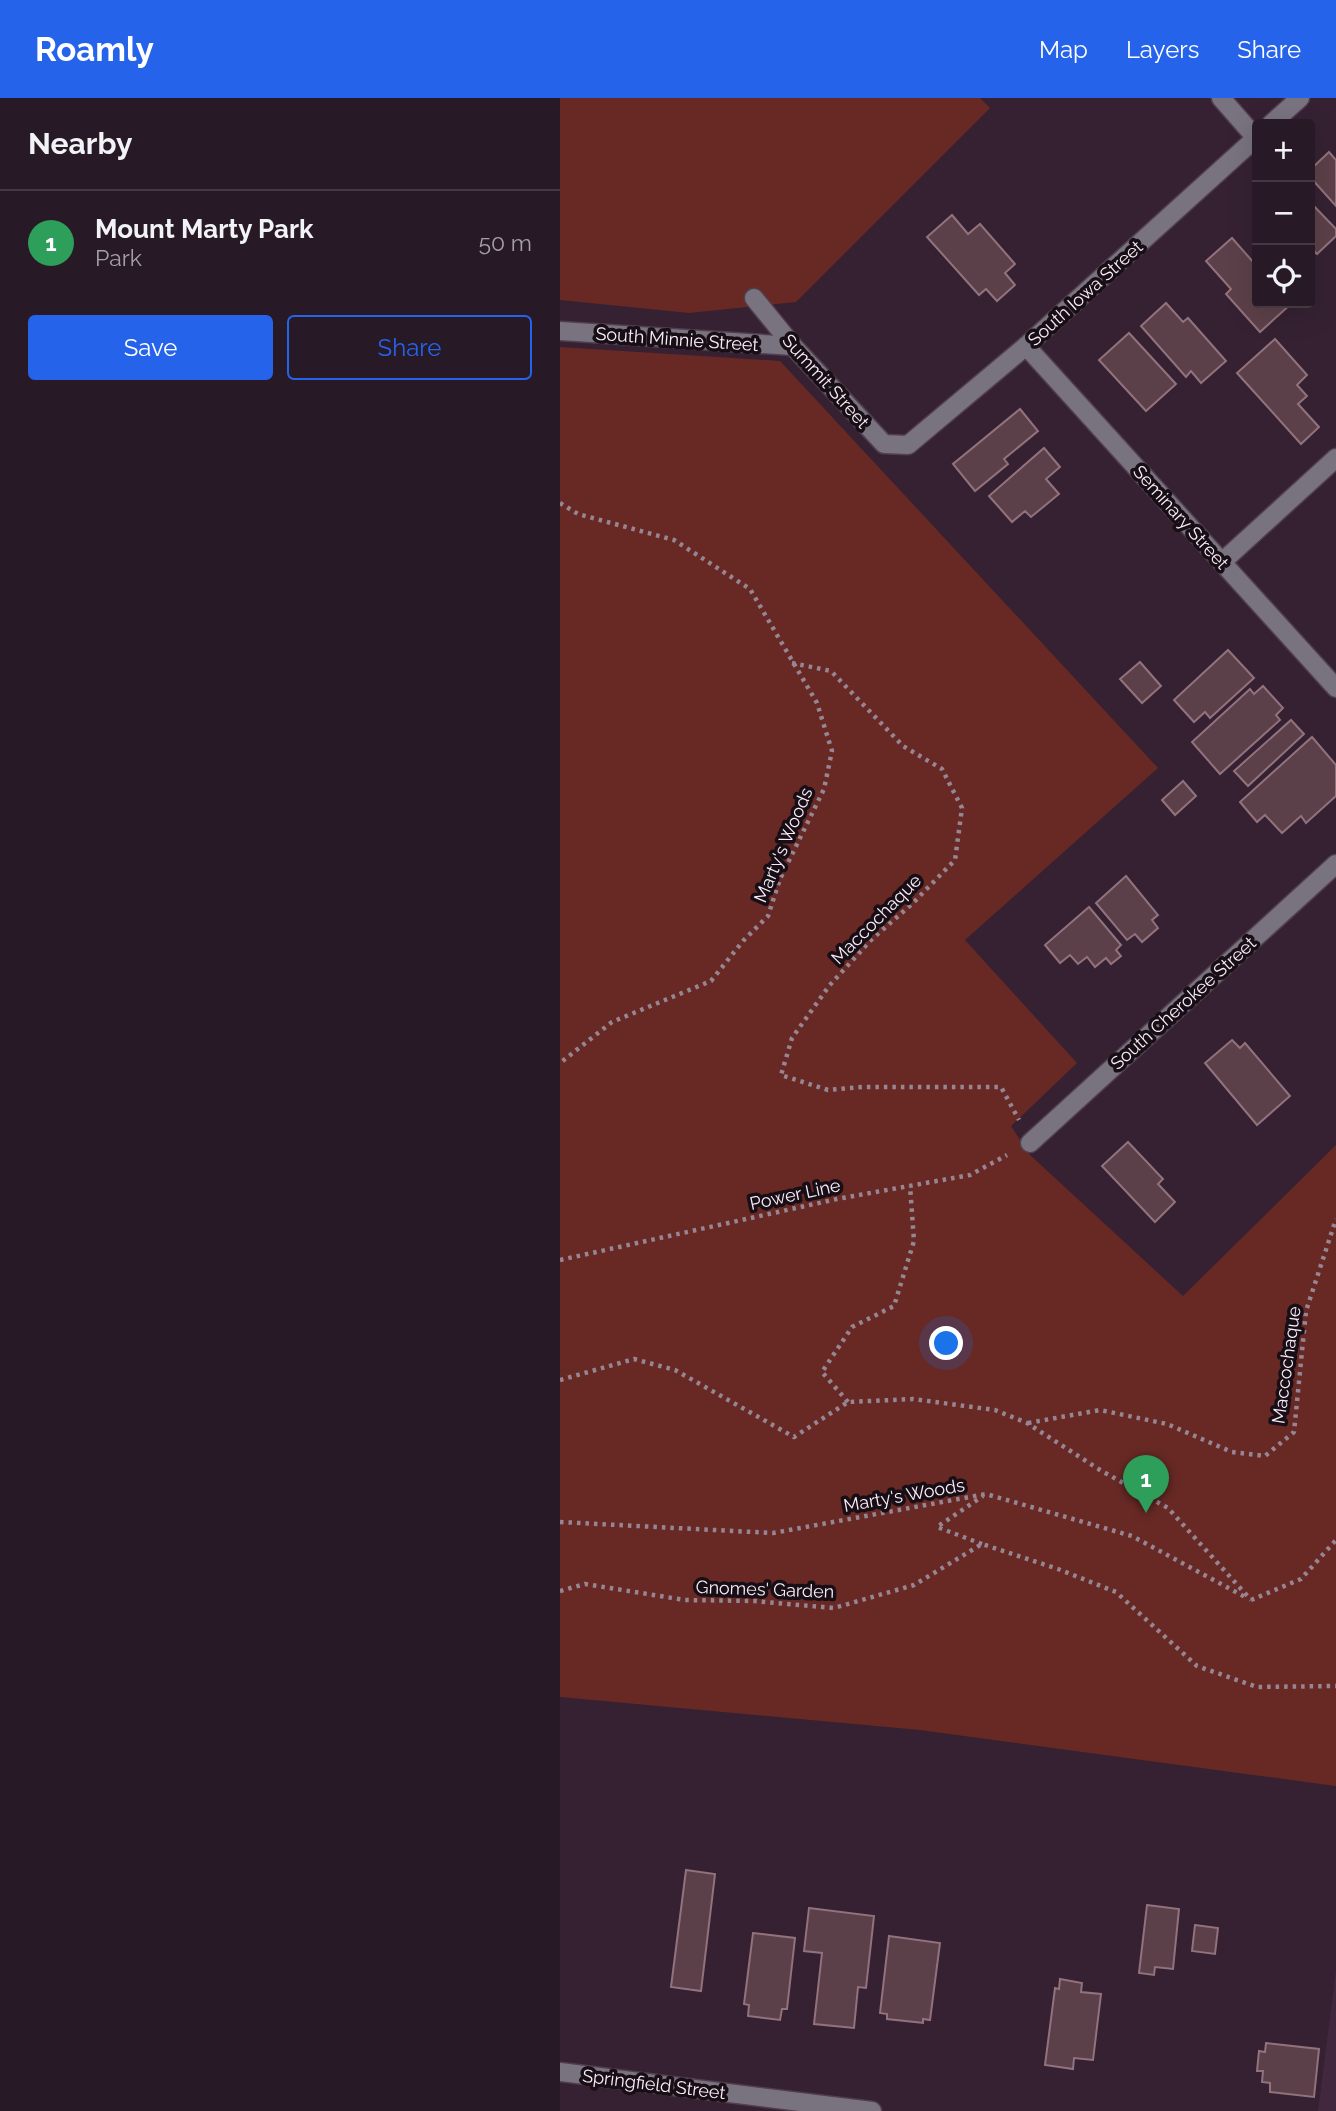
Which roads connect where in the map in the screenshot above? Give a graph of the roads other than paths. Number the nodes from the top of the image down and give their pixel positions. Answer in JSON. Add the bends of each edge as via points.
{"nodes":[{"id":1,"x":1221,"y":98,"type":"edge"},
{"id":2,"x":1300,"y":98,"type":"edge"},
{"id":3,"x":1277,"y":119,"type":"edge"},
{"id":4,"x":1252,"y":132,"type":"edge"},
{"id":5,"x":1252,"y":142,"type":"edge"},
{"id":6,"x":754,"y":298,"type":"dead end"},
{"id":7,"x":560,"y":331,"type":"edge"},
{"id":8,"x":793,"y":346,"type":"junction"},
{"id":9,"x":1026,"y":346,"type":"junction"},
{"id":10,"x":908,"y":445,"type":"joint"},
{"id":11,"x":1336,"y":458,"type":"edge"},
{"id":12,"x":1222,"y":562,"type":"junction"},
{"id":13,"x":1336,"y":688,"type":"edge"},
{"id":14,"x":1336,"y":864,"type":"edge"},
{"id":15,"x":1030,"y":1143,"type":"road end"},
{"id":16,"x":560,"y":2072,"type":"edge"},
{"id":17,"x":872,"y":2111,"type":"edge"}],
"edges":[{"from":1,"to":4,"type":"street"},
{"from":2,"to":3,"type":"street"},
{"from":5,"to":9,"type":"street","name":"South Iowa Street"},
{"from":6,"to":8,"type":"street","name":"Summit Street"},
{"from":7,"to":8,"type":"street","name":"South Minnie Street"},
{"from":8,"to":10,"type":"street","name":"Summit Street","via":[[884,444]]},
{"from":9,"to":10,"type":"street","name":"South Iowa Street"},
{"from":9,"to":12,"type":"street","name":"Seminary Street"},
{"from":11,"to":12,"type":"street"},
{"from":12,"to":13,"type":"street","name":"Seminary Street"},
{"from":14,"to":15,"type":"street","name":"South Cherokee Street"},
{"from":16,"to":17,"type":"street","name":"Springfield Street"}]}
